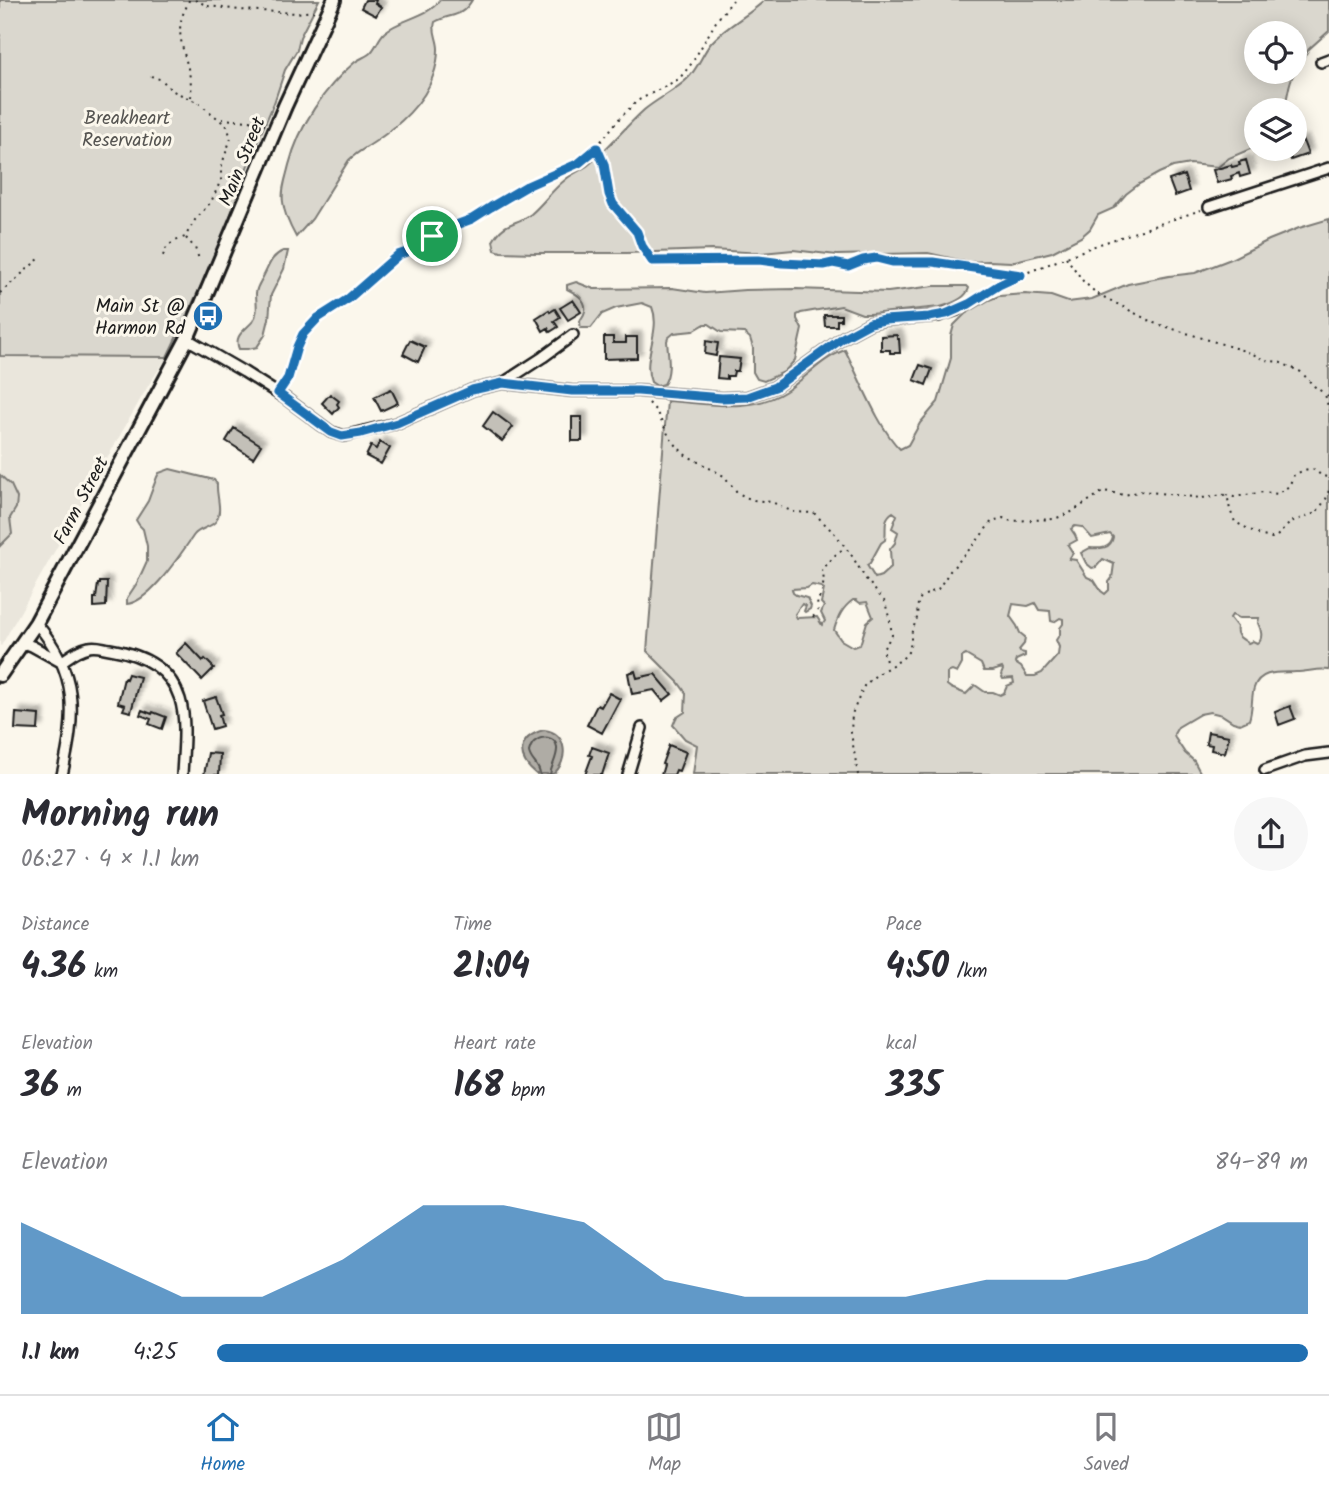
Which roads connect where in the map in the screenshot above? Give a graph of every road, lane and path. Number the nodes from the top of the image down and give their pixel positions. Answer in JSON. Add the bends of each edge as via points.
{"nodes":[{"id":1,"x":189,"y":0,"type":"edge"},
{"id":2,"x":195,"y":0,"type":"edge"},
{"id":3,"x":733,"y":0,"type":"edge"},
{"id":4,"x":333,"y":3,"type":"edge"},
{"id":5,"x":151,"y":76,"type":"dead end"},
{"id":6,"x":191,"y":98,"type":"junction"},
{"id":7,"x":219,"y":119,"type":"junction"},
{"id":8,"x":276,"y":128,"type":"junction"},
{"id":9,"x":597,"y":148,"type":"junction"},
{"id":10,"x":1329,"y":168,"type":"edge"},
{"id":11,"x":1209,"y":207,"type":"joint"},
{"id":12,"x":185,"y":237,"type":"junction"},
{"id":13,"x":1066,"y":257,"type":"junction"},
{"id":14,"x":40,"y":258,"type":"dead end"},
{"id":15,"x":199,"y":259,"type":"dead end"},
{"id":16,"x":161,"y":260,"type":"dead end"},
{"id":17,"x":1021,"y":275,"type":"junction"},
{"id":18,"x":0,"y":293,"type":"edge"},
{"id":19,"x":957,"y":310,"type":"joint"},
{"id":20,"x":573,"y":335,"type":"dead end"},
{"id":21,"x":187,"y":339,"type":"junction"},
{"id":22,"x":503,"y":383,"type":"junction"},
{"id":23,"x":638,"y":391,"type":"junction"},
{"id":24,"x":278,"y":393,"type":"junction"},
{"id":25,"x":1325,"y":394,"type":"junction"},
{"id":26,"x":1329,"y":397,"type":"edge"},
{"id":27,"x":1329,"y":411,"type":"edge"},
{"id":28,"x":1329,"y":477,"type":"edge"},
{"id":29,"x":1329,"y":490,"type":"edge"},
{"id":30,"x":1225,"y":494,"type":"junction"},
{"id":31,"x":846,"y":548,"type":"junction"},
{"id":32,"x":813,"y":617,"type":"dead end"},
{"id":33,"x":36,"y":623,"type":"junction"},
{"id":34,"x":23,"y":643,"type":"junction"},
{"id":35,"x":61,"y":662,"type":"junction"},
{"id":36,"x":887,"y":667,"type":"junction"},
{"id":37,"x":0,"y":675,"type":"edge"},
{"id":38,"x":642,"y":728,"type":"dead end"},
{"id":39,"x":1329,"y":752,"type":"edge"},
{"id":40,"x":1265,"y":770,"type":"dead end"},
{"id":41,"x":62,"y":774,"type":"edge"},
{"id":42,"x":182,"y":774,"type":"edge"},
{"id":43,"x":628,"y":774,"type":"edge"},
{"id":44,"x":858,"y":774,"type":"edge"}],
"edges":[{"from":1,"to":6,"type":"path","via":[[180,26]]},
{"from":2,"to":4,"type":"path","via":[[208,6],[297,13]]},
{"from":3,"to":9,"type":"path","via":[[679,79],[637,101]]},
{"from":4,"to":8,"type":"main road","name":"Main Street"},
{"from":5,"to":6,"type":"path"},
{"from":6,"to":7,"type":"path"},
{"from":7,"to":8,"type":"path"},
{"from":7,"to":12,"type":"path","via":[[231,138],[220,180],[211,202]]},
{"from":8,"to":21,"type":"main road","name":"Main Street"},
{"from":9,"to":17,"type":"path","via":[[613,204],[637,232],[652,261],[759,260],[848,266],[876,258]]},
{"from":9,"to":24,"type":"path","via":[[579,163],[398,255],[303,334]]},
{"from":10,"to":11,"type":"street"},
{"from":11,"to":13,"type":"path"},
{"from":12,"to":15,"type":"path"},
{"from":12,"to":16,"type":"path","via":[[169,244]]},
{"from":13,"to":17,"type":"path"},
{"from":13,"to":25,"type":"path","via":[[1096,293],[1153,323],[1285,364]]},
{"from":14,"to":18,"type":"path"},
{"from":17,"to":19,"type":"path"},
{"from":19,"to":23,"type":"street","via":[[870,323],[775,387],[752,396]]},
{"from":20,"to":22,"type":"street"},
{"from":21,"to":24,"type":"street"},
{"from":21,"to":33,"type":"main road","name":"Farm Street"},
{"from":22,"to":23,"type":"street","via":[[572,391]]},
{"from":22,"to":24,"type":"street","via":[[472,390],[397,423],[344,436],[331,432]]},
{"from":23,"to":31,"type":"path","via":[[684,454],[724,476],[744,496],[793,512],[814,513]]},
{"from":25,"to":26,"type":"path"},
{"from":25,"to":27,"type":"path"},
{"from":28,"to":30,"type":"path","via":[[1307,469],[1294,475],[1279,494],[1234,498]]},
{"from":29,"to":30,"type":"path","via":[[1315,513],[1291,522],[1272,538],[1235,522]]},
{"from":30,"to":36,"type":"path","via":[[1201,498],[1104,491],[1055,519],[992,521],[938,590],[921,597],[908,652]]},
{"from":31,"to":32,"type":"path","via":[[822,570],[821,596]]},
{"from":31,"to":36,"type":"path","via":[[885,602],[892,635],[883,649]]},
{"from":33,"to":34,"type":"main road","name":"Farm Street"},
{"from":33,"to":35,"type":"street"},
{"from":34,"to":35,"type":"street"},
{"from":34,"to":37,"type":"main road","name":"Farm Street"},
{"from":35,"to":41,"type":"street","via":[[72,707]]},
{"from":35,"to":42,"type":"street","via":[[95,646],[134,654],[161,670],[181,703]]},
{"from":36,"to":44,"type":"path","via":[[864,686],[852,714]]},
{"from":38,"to":43,"type":"street"},
{"from":39,"to":40,"type":"street"}]}
